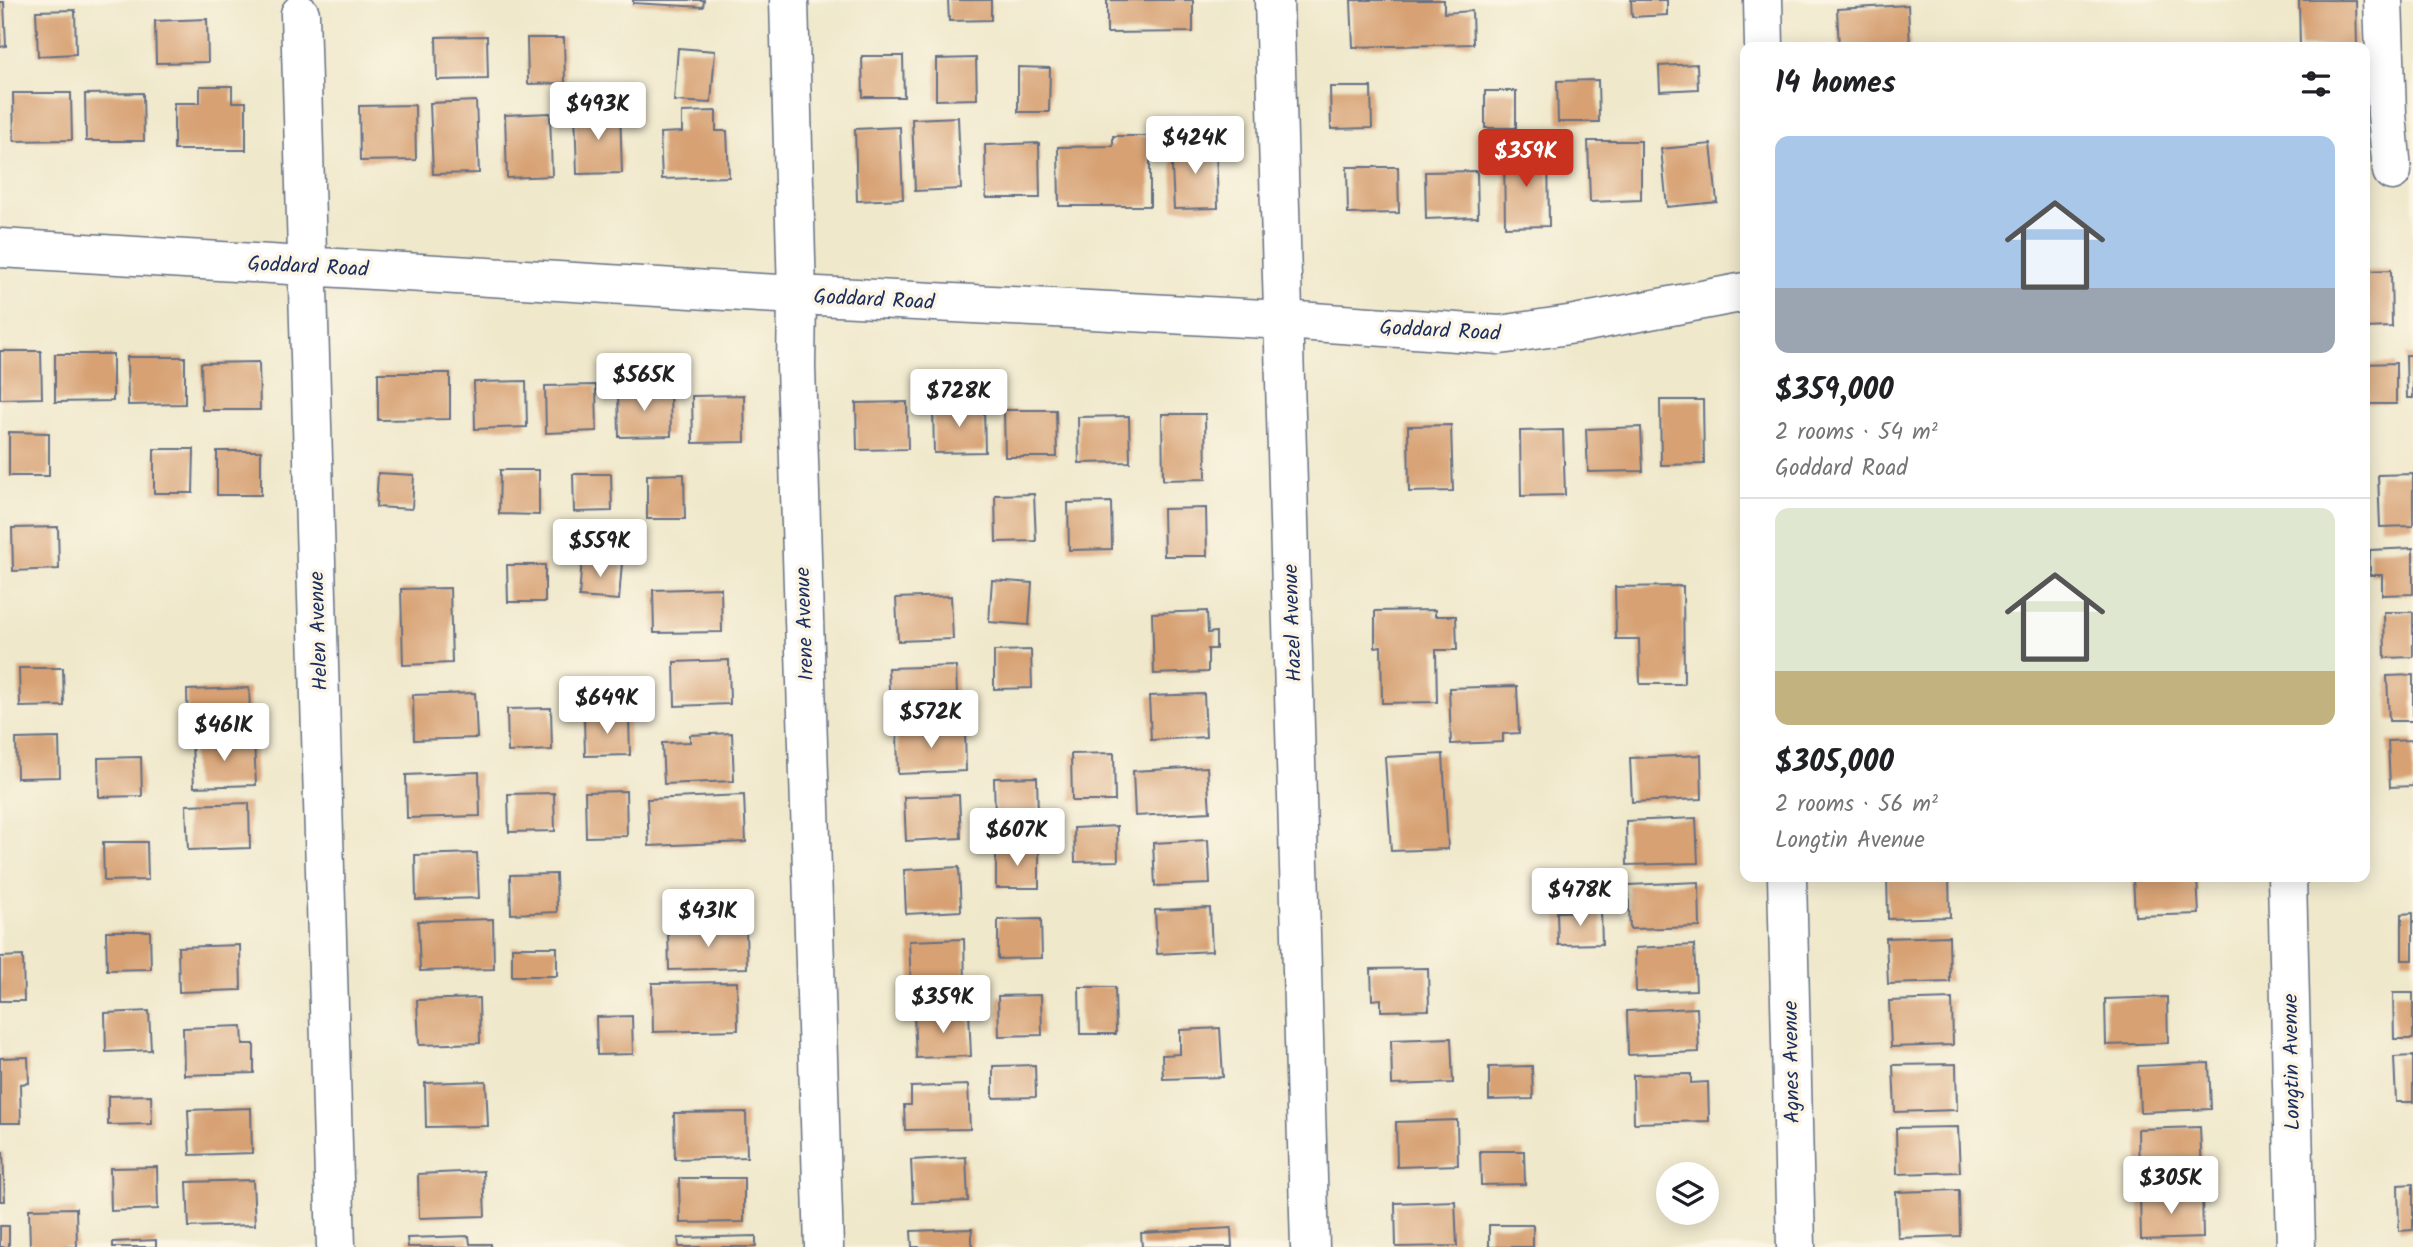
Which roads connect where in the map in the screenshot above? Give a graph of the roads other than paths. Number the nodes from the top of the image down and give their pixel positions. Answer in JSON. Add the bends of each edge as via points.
{"nodes":[{"id":1,"x":789,"y":0,"type":"edge"},
{"id":2,"x":1275,"y":0,"type":"edge"},
{"id":3,"x":1763,"y":0,"type":"edge"},
{"id":4,"x":2383,"y":0,"type":"edge"},
{"id":5,"x":300,"y":14,"type":"dead end"},
{"id":6,"x":1764,"y":42,"type":"edge"},
{"id":7,"x":2390,"y":172,"type":"edge"},
{"id":8,"x":0,"y":248,"type":"edge"},
{"id":9,"x":307,"y":266,"type":"junction"},
{"id":10,"x":1740,"y":293,"type":"edge"},
{"id":11,"x":797,"y":295,"type":"junction"},
{"id":12,"x":1284,"y":320,"type":"junction"},
{"id":13,"x":1787,"y":882,"type":"edge"},
{"id":14,"x":2287,"y":882,"type":"edge"},
{"id":15,"x":336,"y":1247,"type":"edge"},
{"id":16,"x":824,"y":1247,"type":"edge"},
{"id":17,"x":1310,"y":1247,"type":"edge"},
{"id":18,"x":1796,"y":1247,"type":"edge"},
{"id":19,"x":2296,"y":1247,"type":"edge"}],
"edges":[{"from":1,"to":11,"type":"street","name":"Irene Avenue"},
{"from":2,"to":12,"type":"street","name":"Hazel Avenue"},
{"from":3,"to":6,"type":"street"},
{"from":4,"to":7,"type":"street"},
{"from":5,"to":9,"type":"street","name":"Helen Avenue"},
{"from":8,"to":9,"type":"street","name":"Goddard Road"},
{"from":9,"to":11,"type":"street","name":"Goddard Road"},
{"from":9,"to":15,"type":"street","name":"Helen Avenue"},
{"from":10,"to":12,"type":"street","name":"Goddard Road","via":[[1500,335]]},
{"from":11,"to":12,"type":"street","name":"Goddard Road"},
{"from":11,"to":16,"type":"street","name":"Irene Avenue"},
{"from":12,"to":17,"type":"street","name":"Hazel Avenue"},
{"from":13,"to":18,"type":"street","name":"Agnes Avenue"},
{"from":14,"to":19,"type":"street","name":"Longtin Avenue"}]}
